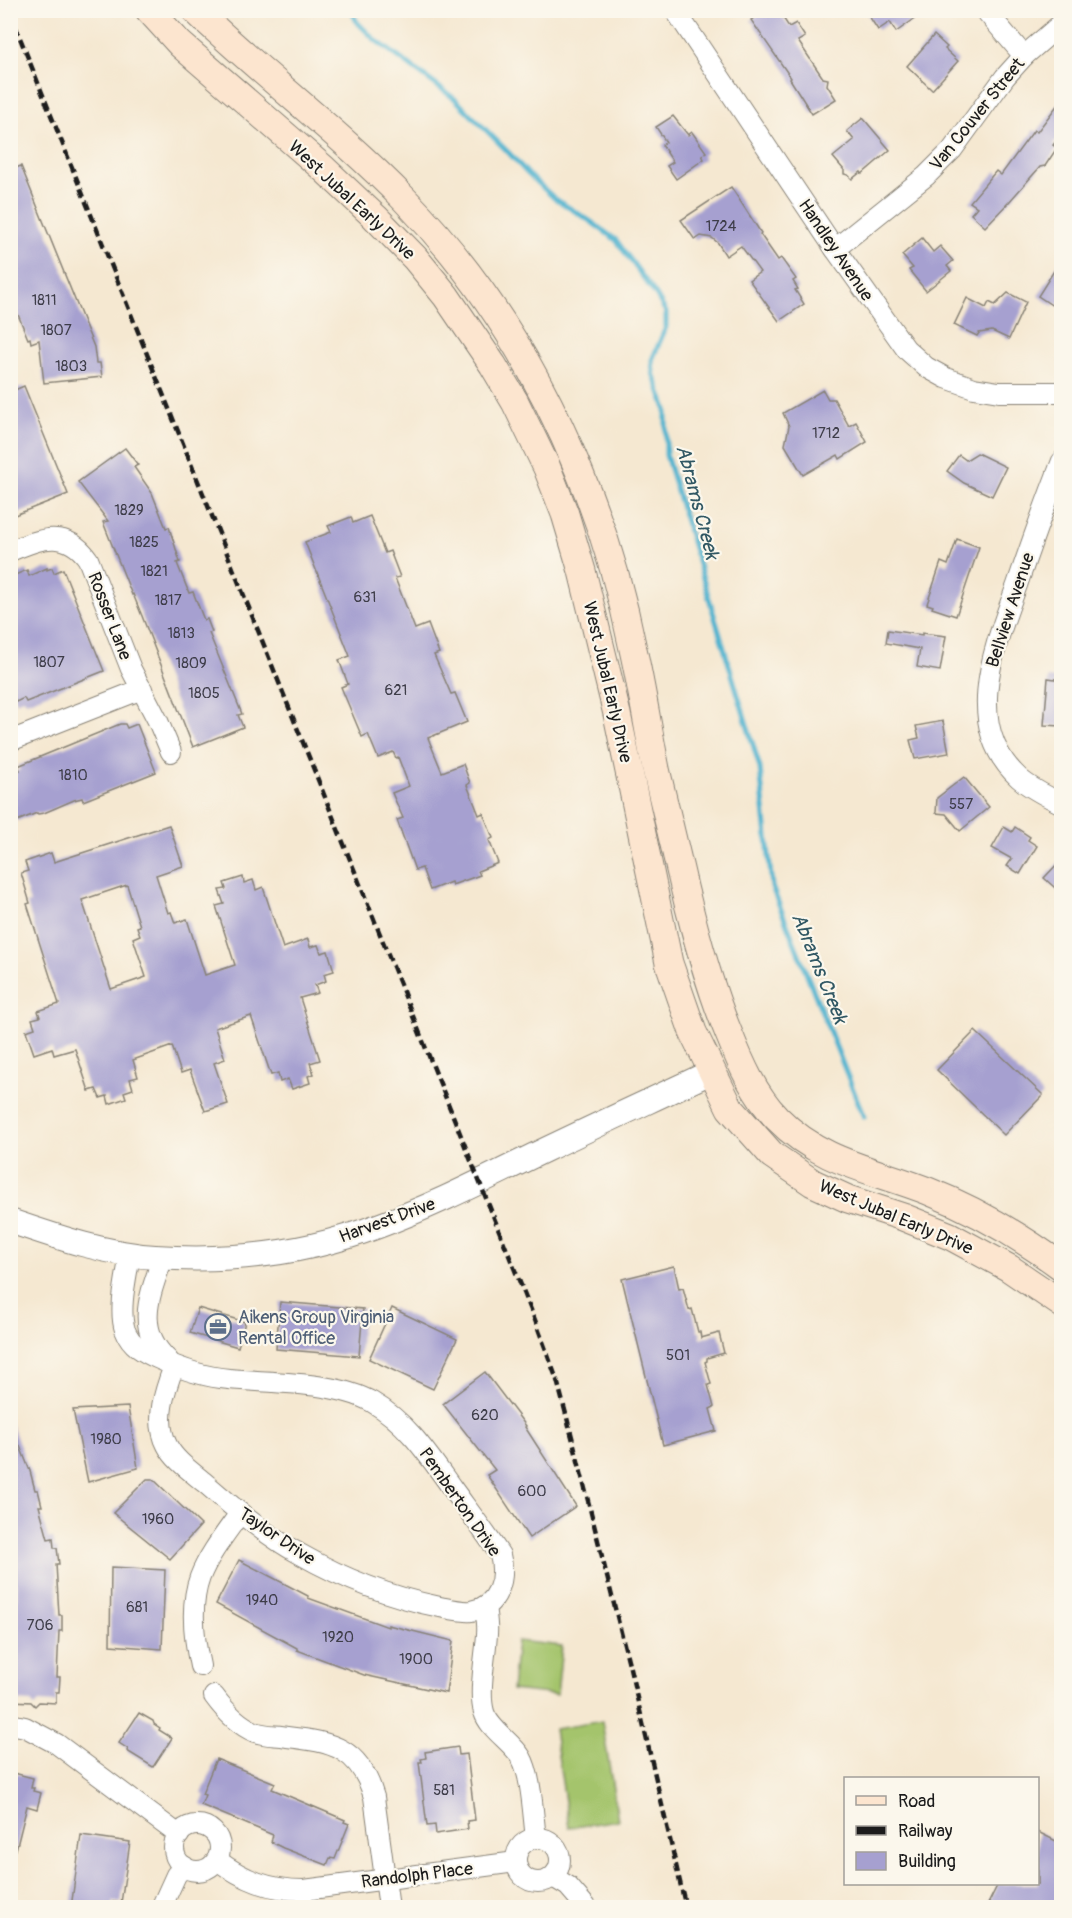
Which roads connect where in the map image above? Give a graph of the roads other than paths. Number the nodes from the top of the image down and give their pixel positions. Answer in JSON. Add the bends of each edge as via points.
{"nodes":[{"id":1,"x":149,"y":10,"type":"edge"},
{"id":2,"x":195,"y":10,"type":"edge"},
{"id":3,"x":675,"y":10,"type":"edge"},
{"id":4,"x":985,"y":10,"type":"edge"},
{"id":5,"x":1062,"y":23,"type":"edge"},
{"id":6,"x":1024,"y":56,"type":"junction"},
{"id":7,"x":835,"y":249,"type":"junction"},
{"id":8,"x":1062,"y":392,"type":"edge"},
{"id":9,"x":1062,"y":461,"type":"edge"},
{"id":10,"x":10,"y":551,"type":"edge"},
{"id":11,"x":142,"y":689,"type":"junction"},
{"id":12,"x":10,"y":741,"type":"edge"},
{"id":13,"x":171,"y":752,"type":"dead end"},
{"id":14,"x":1062,"y":804,"type":"edge"},
{"id":15,"x":739,"y":1058,"type":"junction"},
{"id":16,"x":711,"y":1072,"type":"junction"},
{"id":17,"x":10,"y":1221,"type":"edge"},
{"id":18,"x":130,"y":1254,"type":"junction"},
{"id":19,"x":163,"y":1257,"type":"junction"},
{"id":20,"x":1062,"y":1267,"type":"edge"},
{"id":21,"x":1062,"y":1304,"type":"edge"},
{"id":22,"x":174,"y":1366,"type":"junction"},
{"id":23,"x":240,"y":1513,"type":"junction"},
{"id":24,"x":485,"y":1606,"type":"junction"},
{"id":25,"x":200,"y":1666,"type":"dead end"},
{"id":26,"x":214,"y":1696,"type":"dead end"},
{"id":27,"x":10,"y":1724,"type":"edge"},
{"id":28,"x":179,"y":1834,"type":"junction"},
{"id":29,"x":536,"y":1838,"type":"junction"},
{"id":30,"x":216,"y":1860,"type":"junction"},
{"id":31,"x":516,"y":1862,"type":"junction"},
{"id":32,"x":184,"y":1866,"type":"junction"},
{"id":33,"x":553,"y":1877,"type":"junction"},
{"id":34,"x":386,"y":1879,"type":"junction"},
{"id":35,"x":161,"y":1908,"type":"edge"},
{"id":36,"x":389,"y":1908,"type":"edge"},
{"id":37,"x":587,"y":1908,"type":"edge"}],
"edges":[{"from":1,"to":16,"type":"main road","name":"West Jubal Early Drive","via":[[180,44],[324,169],[415,258],[446,296],[515,402],[547,468],[582,571],[617,714],[669,963]]},
{"from":2,"to":15,"type":"main road","name":"West Jubal Early Drive","via":[[405,200],[473,279],[530,367],[579,471],[601,530],[632,644],[699,949]]},
{"from":3,"to":7,"type":"street","name":"Handley Avenue"},
{"from":4,"to":6,"type":"street"},
{"from":5,"to":6,"type":"street","name":"Van Couver Street"},
{"from":6,"to":7,"type":"street","name":"Van Couver Street","via":[[945,157]]},
{"from":7,"to":8,"type":"street","name":"Handley Avenue","via":[[906,349],[926,367],[974,388]]},
{"from":9,"to":14,"type":"street","name":"Bellview Avenue","via":[[1000,633],[987,694],[988,721],[1004,760],[1018,777]]},
{"from":10,"to":11,"type":"street","name":"Rosser Lane","via":[[39,539],[54,538],[83,552]]},
{"from":11,"to":12,"type":"street"},
{"from":11,"to":13,"type":"street","name":"Rosser Lane"},
{"from":15,"to":16,"type":"street","name":"Harvest Drive"},
{"from":15,"to":20,"type":"main road","name":"West Jubal Early Drive","via":[[777,1118],[825,1155],[981,1214]]},
{"from":16,"to":19,"type":"street","name":"Harvest Drive","via":[[378,1227],[280,1252]]},
{"from":16,"to":21,"type":"main road","name":"West Jubal Early Drive","via":[[730,1108],[748,1130],[772,1155],[813,1183],[950,1236],[1009,1268]]},
{"from":17,"to":18,"type":"street","name":"Harvest Drive"},
{"from":18,"to":19,"type":"street","name":"Harvest Drive"},
{"from":18,"to":22,"type":"street","name":"Pemberton Drive","via":[[123,1301],[125,1332],[140,1349]]},
{"from":19,"to":22,"type":"street","via":[[147,1321],[154,1346]]},
{"from":22,"to":23,"type":"street","name":"Taylor Drive","via":[[161,1413],[167,1446]]},
{"from":22,"to":24,"type":"street","name":"Pemberton Drive","via":[[226,1379],[344,1392],[370,1401],[393,1416],[413,1435],[500,1555],[504,1567],[502,1581],[498,1594]]},
{"from":23,"to":24,"type":"street","name":"Taylor Drive","via":[[299,1554],[370,1588],[464,1611]]},
{"from":23,"to":25,"type":"street","via":[[212,1554],[195,1597]]},
{"from":24,"to":29,"type":"street","via":[[484,1713],[523,1760]]},
{"from":26,"to":34,"type":"street","via":[[234,1719],[256,1733],[331,1744],[359,1764],[374,1797]]},
{"from":27,"to":28,"type":"street","via":[[25,1727],[57,1744]]},
{"from":28,"to":30,"type":"street","via":[[191,1826],[207,1827],[218,1838]]},
{"from":28,"to":32,"type":"street","via":[[174,1848]]},
{"from":29,"to":31,"type":"street","via":[[524,1844]]},
{"from":29,"to":33,"type":"street","via":[[549,1841],[558,1851],[560,1865]]},
{"from":30,"to":32,"type":"street","via":[[198,1871]]},
{"from":30,"to":34,"type":"street","name":"Randolph Place","via":[[256,1884],[287,1890]]},
{"from":31,"to":33,"type":"street","via":[[522,1875],[534,1882]]},
{"from":31,"to":34,"type":"street","name":"Randolph Place"},
{"from":32,"to":35,"type":"street"},
{"from":33,"to":37,"type":"street"},
{"from":34,"to":36,"type":"street"}]}
